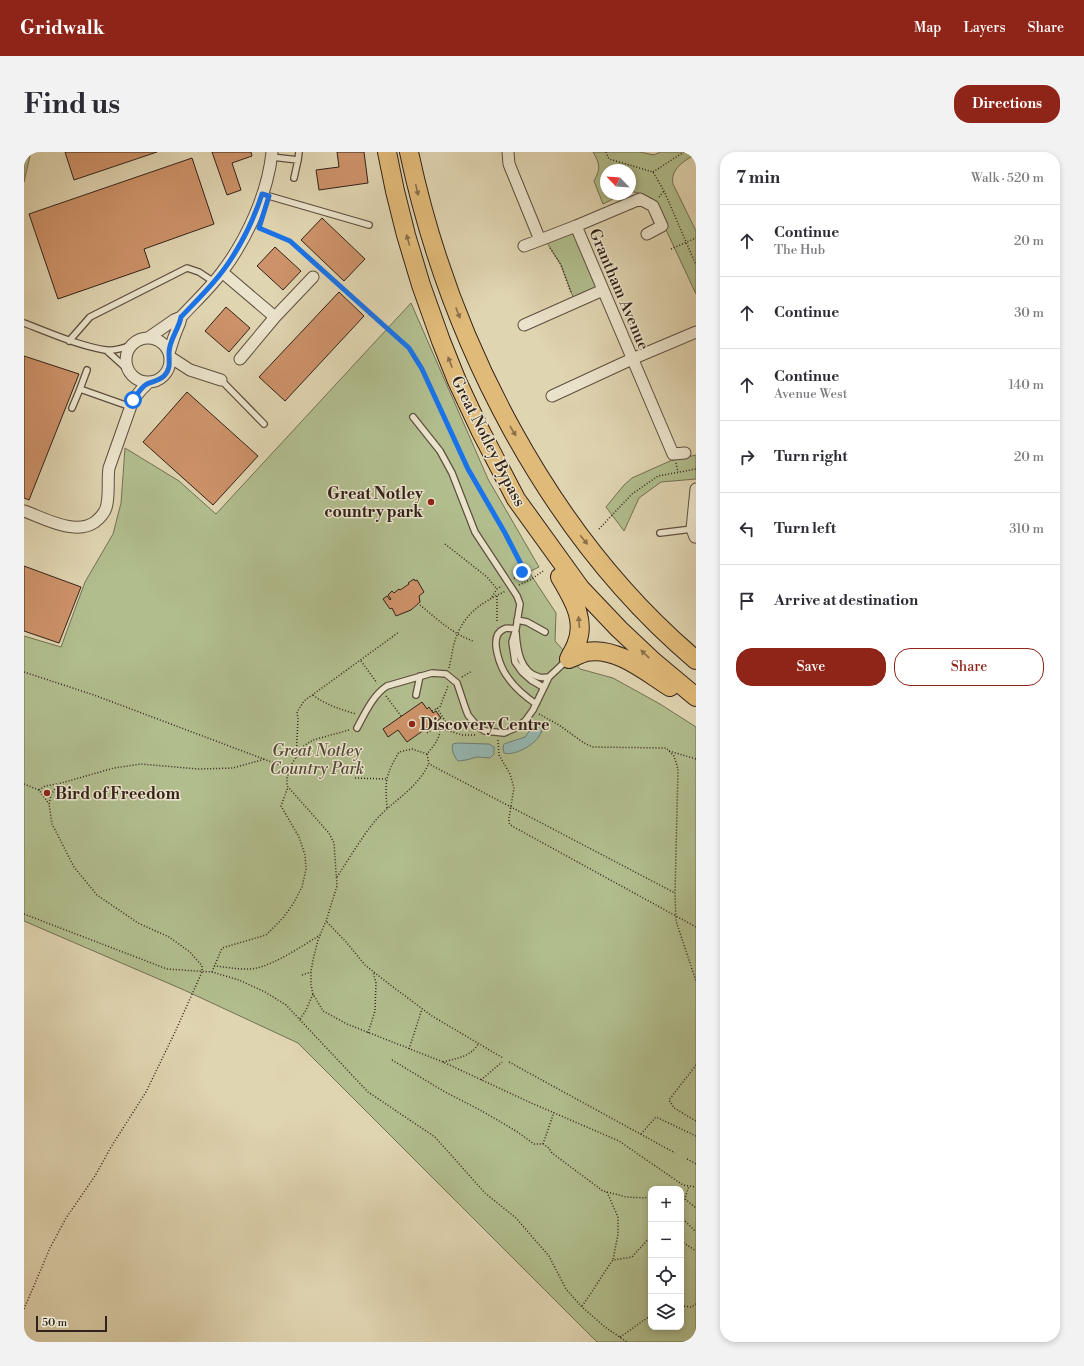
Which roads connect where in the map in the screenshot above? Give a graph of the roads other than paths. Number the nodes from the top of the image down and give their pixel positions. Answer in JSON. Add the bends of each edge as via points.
{"nodes":[{"id":1,"x":299,"y":152,"type":"edge"},
{"id":2,"x":388,"y":152,"type":"edge"},
{"id":3,"x":408,"y":152,"type":"edge"},
{"id":4,"x":508,"y":152,"type":"edge"},
{"id":5,"x":272,"y":154,"type":"edge"},
{"id":6,"x":298,"y":160,"type":"junction"},
{"id":7,"x":294,"y":178,"type":"dead end"},
{"id":8,"x":262,"y":194,"type":"junction"},
{"id":9,"x":369,"y":225,"type":"dead end"},
{"id":10,"x":576,"y":226,"type":"junction"},
{"id":11,"x":647,"y":234,"type":"dead end"},
{"id":12,"x":542,"y":239,"type":"junction"},
{"id":13,"x":524,"y":246,"type":"dead end"},
{"id":14,"x":222,"y":272,"type":"junction"},
{"id":15,"x":313,"y":277,"type":"dead end"},
{"id":16,"x":214,"y":282,"type":"junction"},
{"id":17,"x":603,"y":290,"type":"junction"},
{"id":18,"x":181,"y":317,"type":"junction"},
{"id":19,"x":275,"y":317,"type":"junction"},
{"id":20,"x":24,"y":323,"type":"edge"},
{"id":21,"x":524,"y":325,"type":"dead end"},
{"id":22,"x":696,"y":332,"type":"edge"},
{"id":23,"x":148,"y":338,"type":"junction"},
{"id":24,"x":70,"y":341,"type":"junction"},
{"id":25,"x":132,"y":344,"type":"junction"},
{"id":26,"x":106,"y":350,"type":"junction"},
{"id":27,"x":170,"y":355,"type":"junction"},
{"id":28,"x":240,"y":359,"type":"dead end"},
{"id":29,"x":632,"y":359,"type":"junction"},
{"id":30,"x":86,"y":370,"type":"dead end"},
{"id":31,"x":190,"y":370,"type":"junction"},
{"id":32,"x":128,"y":371,"type":"junction"},
{"id":33,"x":165,"y":375,"type":"junction"},
{"id":34,"x":221,"y":380,"type":"joint"},
{"id":35,"x":148,"y":383,"type":"junction"},
{"id":36,"x":80,"y":389,"type":"junction"},
{"id":37,"x":552,"y":396,"type":"dead end"},
{"id":38,"x":132,"y":404,"type":"junction"},
{"id":39,"x":72,"y":408,"type":"dead end"},
{"id":40,"x":413,"y":417,"type":"dead end"},
{"id":41,"x":264,"y":424,"type":"dead end"},
{"id":42,"x":685,"y":453,"type":"dead end"},
{"id":43,"x":696,"y":488,"type":"edge"},
{"id":44,"x":516,"y":499,"type":"junction"},
{"id":45,"x":24,"y":511,"type":"edge"},
{"id":46,"x":660,"y":533,"type":"dead end"},
{"id":47,"x":694,"y":535,"type":"edge"},
{"id":48,"x":517,"y":620,"type":"junction"},
{"id":49,"x":516,"y":629,"type":"junction"},
{"id":50,"x":545,"y":632,"type":"dead end"},
{"id":51,"x":569,"y":659,"type":"junction"},
{"id":52,"x":696,"y":660,"type":"edge"},
{"id":53,"x":420,"y":676,"type":"junction"},
{"id":54,"x":549,"y":677,"type":"junction"},
{"id":55,"x":544,"y":687,"type":"junction"},
{"id":56,"x":416,"y":695,"type":"dead end"},
{"id":57,"x":696,"y":697,"type":"edge"},
{"id":58,"x":536,"y":704,"type":"junction"},
{"id":59,"x":696,"y":704,"type":"edge"},
{"id":60,"x":357,"y":728,"type":"road end"}],
"edges":[{"from":1,"to":6,"type":"lane"},
{"from":44,"to":2,"type":"highway","name":"Great Notley Bypass","one_way":true,"via":[[457,381],[441,341],[406,236]]},
{"from":3,"to":52,"type":"highway","name":"Great Notley Bypass","one_way":true,"via":[[418,195],[445,279],[475,354],[508,424],[579,535],[632,598],[674,642]]},
{"from":4,"to":12,"type":"street","via":[[509,164]]},
{"from":5,"to":6,"type":"lane"},
{"from":5,"to":8,"type":"street"},
{"from":6,"to":7,"type":"lane"},
{"from":8,"to":9,"type":"lane"},
{"from":8,"to":14,"type":"street","via":[[244,237]]},
{"from":10,"to":11,"type":"street","via":[[640,199],[653,206],[662,226]]},
{"from":10,"to":12,"type":"street","name":"Grantham Avenue"},
{"from":10,"to":17,"type":"street","name":"Grantham Avenue"},
{"from":12,"to":13,"type":"street","name":"Grantham Avenue"},
{"from":14,"to":16,"type":"street"},
{"from":14,"to":19,"type":"street"},
{"from":15,"to":19,"type":"street"},
{"from":16,"to":18,"type":"street"},
{"from":16,"to":24,"type":"lane","via":[[187,268],[90,317]]},
{"from":17,"to":21,"type":"street"},
{"from":17,"to":29,"type":"street","name":"Grantham Avenue"},
{"from":18,"to":23,"type":"street"},
{"from":18,"to":27,"type":"street"},
{"from":19,"to":28,"type":"street"},
{"from":20,"to":24,"type":"lane"},
{"from":22,"to":29,"type":"street"},
{"from":23,"to":25,"type":"street"},
{"from":23,"to":27,"type":"street","via":[[161,342]]},
{"from":24,"to":26,"type":"lane"},
{"from":25,"to":26,"type":"lane","via":[[124,348]]},
{"from":25,"to":32,"type":"street","via":[[126,356]]},
{"from":26,"to":32,"type":"lane"},
{"from":27,"to":31,"type":"street"},
{"from":27,"to":33,"type":"street","via":[[170,366]]},
{"from":29,"to":37,"type":"street"},
{"from":29,"to":42,"type":"street","name":"Grantham Avenue","via":[[673,454]]},
{"from":30,"to":36,"type":"lane"},
{"from":31,"to":33,"type":"street"},
{"from":31,"to":34,"type":"street"},
{"from":32,"to":35,"type":"street","via":[[135,379]]},
{"from":32,"to":38,"type":"street"},
{"from":33,"to":35,"type":"street"},
{"from":34,"to":41,"type":"lane"},
{"from":35,"to":38,"type":"street"},
{"from":36,"to":38,"type":"lane"},
{"from":36,"to":39,"type":"lane"},
{"from":38,"to":45,"type":"street","via":[[109,468],[106,508],[98,520],[85,528],[67,527]]},
{"from":40,"to":48,"type":"lane","via":[[440,451],[452,473],[474,532],[517,596],[520,604]]},
{"from":43,"to":47,"type":"street"},
{"from":51,"to":44,"type":"highway","one_way":true,"via":[[580,632],[577,606]]},
{"from":57,"to":44,"type":"highway","name":"Great Notley Bypass","one_way":true,"via":[[654,662],[580,589]]},
{"from":46,"to":47,"type":"lane"},
{"from":48,"to":49,"type":"lane"},
{"from":48,"to":50,"type":"lane","via":[[527,622]]},
{"from":49,"to":54,"type":"lane","via":[[518,651],[529,672],[539,677]]},
{"from":49,"to":55,"type":"lane","via":[[512,642],[515,662],[531,680]]},
{"from":49,"to":58,"type":"lane","via":[[504,628],[499,632],[496,637],[497,655],[515,687]]},
{"from":51,"to":54,"type":"lane"},
{"from":51,"to":59,"type":"highway","via":[[586,652],[611,653],[629,661]]},
{"from":53,"to":56,"type":"lane"},
{"from":53,"to":58,"type":"lane","via":[[432,673],[446,674],[457,683],[468,715],[485,731],[504,733],[515,728],[525,721]]},
{"from":53,"to":60,"type":"lane","via":[[381,689]]},
{"from":54,"to":55,"type":"lane"},
{"from":55,"to":58,"type":"lane"}]}
